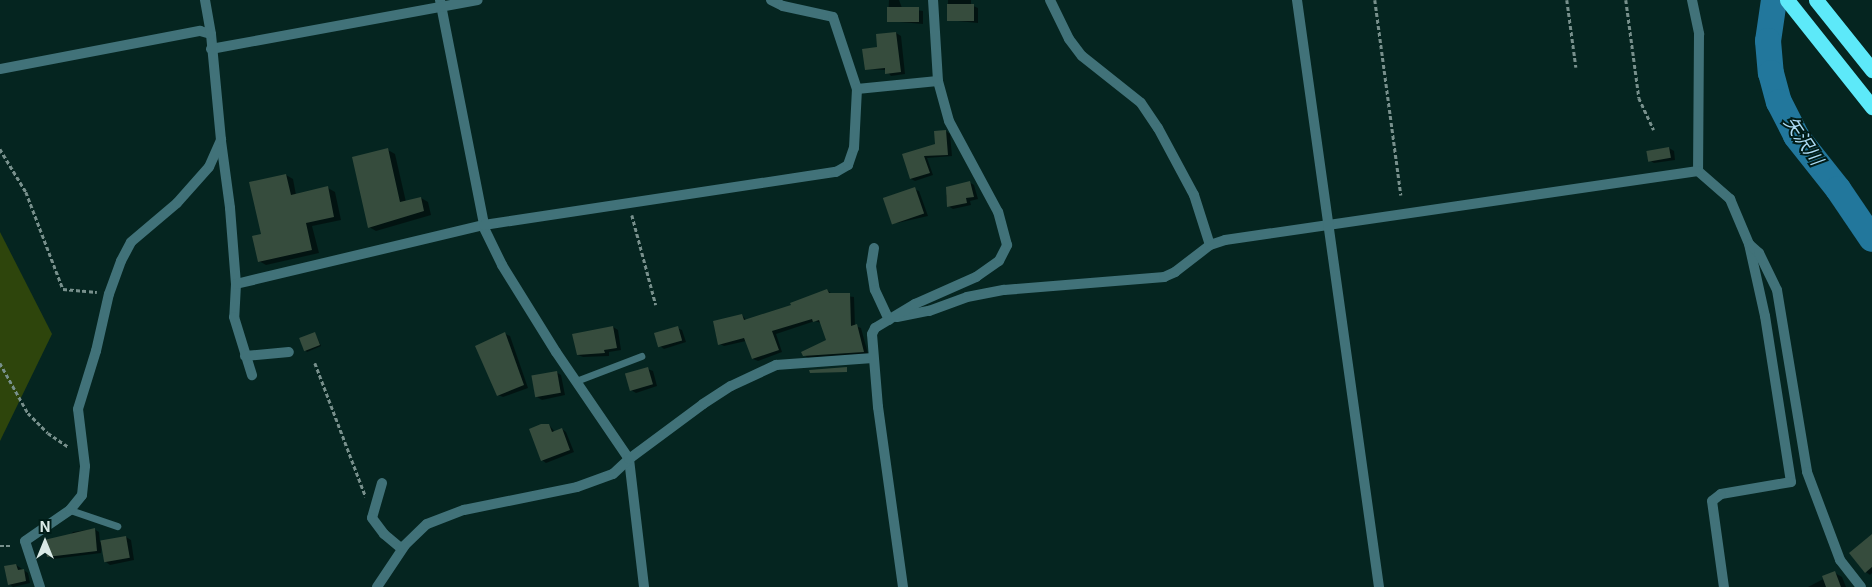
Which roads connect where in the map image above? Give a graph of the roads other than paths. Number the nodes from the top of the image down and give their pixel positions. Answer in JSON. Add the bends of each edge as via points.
{"nodes":[{"id":1,"x":205,"y":0,"type":"edge"},
{"id":2,"x":478,"y":0,"type":"edge"},
{"id":3,"x":771,"y":0,"type":"edge"},
{"id":4,"x":933,"y":0,"type":"edge"},
{"id":5,"x":1050,"y":0,"type":"edge"},
{"id":6,"x":1297,"y":0,"type":"edge"},
{"id":7,"x":1692,"y":0,"type":"edge"},
{"id":8,"x":1787,"y":0,"type":"edge"},
{"id":9,"x":441,"y":4,"type":"edge"},
{"id":10,"x":1819,"y":4,"type":"edge"},
{"id":11,"x":211,"y":34,"type":"junction"},
{"id":12,"x":211,"y":49,"type":"junction"},
{"id":13,"x":0,"y":70,"type":"edge"},
{"id":14,"x":1872,"y":70,"type":"edge"},
{"id":15,"x":938,"y":81,"type":"junction"},
{"id":16,"x":857,"y":88,"type":"junction"},
{"id":17,"x":1872,"y":107,"type":"edge"},
{"id":18,"x":221,"y":140,"type":"junction"},
{"id":19,"x":1698,"y":171,"type":"junction"},
{"id":20,"x":484,"y":225,"type":"junction"},
{"id":21,"x":1328,"y":225,"type":"junction"},
{"id":22,"x":1749,"y":244,"type":"junction"},
{"id":23,"x":1210,"y":245,"type":"junction"},
{"id":24,"x":874,"y":248,"type":"dead end"},
{"id":25,"x":236,"y":284,"type":"junction"},
{"id":26,"x":893,"y":318,"type":"junction"},
{"id":27,"x":290,"y":352,"type":"dead end"},
{"id":28,"x":245,"y":356,"type":"junction"},
{"id":29,"x":641,"y":356,"type":"dead end"},
{"id":30,"x":873,"y":358,"type":"junction"},
{"id":31,"x":252,"y":374,"type":"dead end"},
{"id":32,"x":576,"y":382,"type":"junction"},
{"id":33,"x":629,"y":459,"type":"junction"},
{"id":34,"x":382,"y":483,"type":"dead end"},
{"id":35,"x":70,"y":510,"type":"junction"},
{"id":36,"x":117,"y":526,"type":"dead end"},
{"id":37,"x":402,"y":549,"type":"junction"},
{"id":38,"x":40,"y":587,"type":"edge"},
{"id":39,"x":377,"y":587,"type":"edge"},
{"id":40,"x":644,"y":587,"type":"edge"},
{"id":41,"x":903,"y":587,"type":"edge"},
{"id":42,"x":1379,"y":587,"type":"edge"},
{"id":43,"x":1724,"y":587,"type":"edge"},
{"id":44,"x":1861,"y":587,"type":"edge"}],
"edges":[{"from":1,"to":11,"type":"street"},
{"from":2,"to":9,"type":"street"},
{"from":3,"to":16,"type":"street","via":[[783,6],[833,17]]},
{"from":4,"to":15,"type":"street"},
{"from":5,"to":23,"type":"street","via":[[1068,39],[1082,56],[1141,103],[1158,128],[1194,195]]},
{"from":6,"to":21,"type":"street"},
{"from":7,"to":19,"type":"street","via":[[1699,34]]},
{"from":8,"to":17,"type":"highway"},
{"from":9,"to":12,"type":"street"},
{"from":9,"to":20,"type":"street"},
{"from":10,"to":14,"type":"highway"},
{"from":11,"to":12,"type":"street"},
{"from":11,"to":13,"type":"street","via":[[200,31]]},
{"from":12,"to":18,"type":"street"},
{"from":15,"to":16,"type":"street"},
{"from":15,"to":26,"type":"street","via":[[949,121],[1004,226],[1006,251],[999,261],[976,277],[915,304]]},
{"from":16,"to":20,"type":"street","via":[[852,158],[848,166],[836,172]]},
{"from":18,"to":25,"type":"street"},
{"from":18,"to":35,"type":"street","via":[[209,167],[193,186],[131,242],[108,294],[96,351],[78,409],[83,456],[82,495]]},
{"from":19,"to":21,"type":"street"},
{"from":19,"to":22,"type":"street","via":[[1730,199]]},
{"from":20,"to":25,"type":"street"},
{"from":20,"to":32,"type":"street","via":[[502,265]]},
{"from":21,"to":23,"type":"street"},
{"from":21,"to":42,"type":"street"},
{"from":22,"to":43,"type":"street","via":[[1765,316],[1791,482],[1721,494],[1712,501]]},
{"from":22,"to":44,"type":"street","via":[[1760,253],[1777,290],[1807,472],[1840,560]]},
{"from":23,"to":26,"type":"street","via":[[1164,277],[1004,290]]},
{"from":24,"to":26,"type":"street","via":[[871,266],[875,290]]},
{"from":25,"to":28,"type":"street","via":[[234,317]]},
{"from":26,"to":30,"type":"street","via":[[874,328]]},
{"from":27,"to":28,"type":"street"},
{"from":28,"to":31,"type":"street"},
{"from":29,"to":32,"type":"lane"},
{"from":30,"to":33,"type":"street","via":[[776,365],[731,386]]},
{"from":30,"to":41,"type":"street"},
{"from":32,"to":33,"type":"street"},
{"from":33,"to":37,"type":"street","via":[[613,474],[596,482],[464,510],[427,524]]},
{"from":33,"to":40,"type":"street"},
{"from":34,"to":37,"type":"street","via":[[372,512],[384,534]]},
{"from":35,"to":36,"type":"lane"},
{"from":35,"to":38,"type":"street","via":[[25,542]]},
{"from":37,"to":39,"type":"street"}]}
